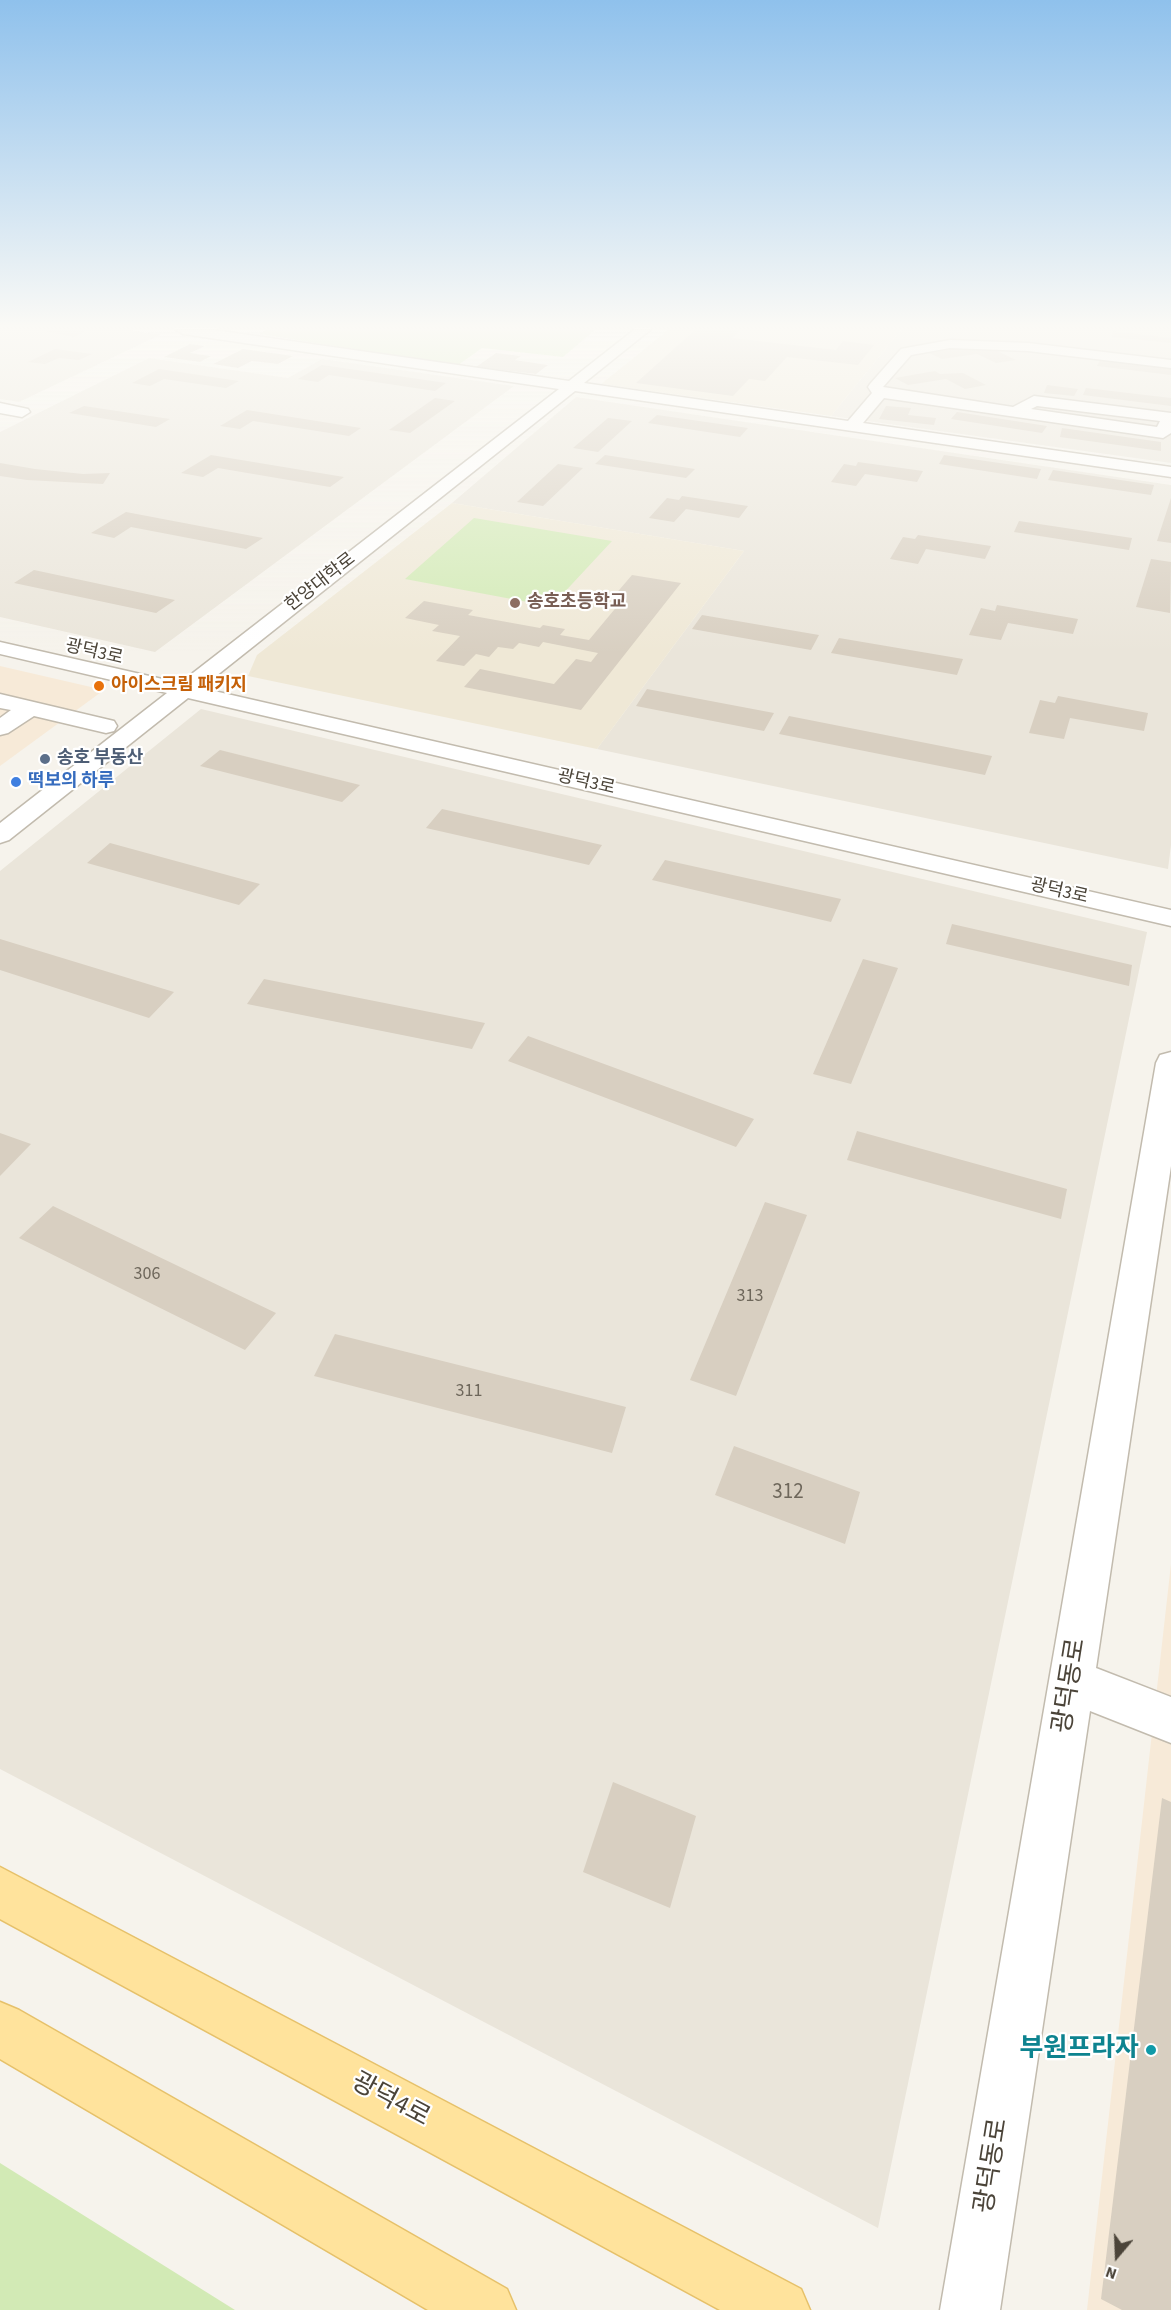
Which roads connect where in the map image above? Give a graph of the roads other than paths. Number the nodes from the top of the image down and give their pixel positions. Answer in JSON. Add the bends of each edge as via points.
{"nodes":[{"id":1,"x":492,"y":438,"type":"edge"},
{"id":2,"x":494,"y":438,"type":"edge"},
{"id":3,"x":934,"y":438,"type":"edge"},
{"id":4,"x":1171,"y":472,"type":"edge"},
{"id":5,"x":231,"y":630,"type":"dead end"},
{"id":6,"x":0,"y":632,"type":"edge"},
{"id":7,"x":0,"y":648,"type":"edge"},
{"id":8,"x":172,"y":684,"type":"junction"},
{"id":9,"x":0,"y":701,"type":"edge"},
{"id":10,"x":30,"y":708,"type":"junction"},
{"id":11,"x":125,"y":711,"type":"dead end"},
{"id":12,"x":0,"y":728,"type":"edge"},
{"id":13,"x":0,"y":834,"type":"edge"},
{"id":14,"x":1171,"y":897,"type":"edge"},
{"id":15,"x":1171,"y":918,"type":"edge"},
{"id":16,"x":1171,"y":1063,"type":"edge"},
{"id":17,"x":1071,"y":1681,"type":"junction"},
{"id":18,"x":1171,"y":1720,"type":"edge"},
{"id":19,"x":0,"y":1892,"type":"edge"},
{"id":20,"x":0,"y":2029,"type":"edge"},
{"id":21,"x":486,"y":2310,"type":"edge"},
{"id":22,"x":780,"y":2310,"type":"edge"},
{"id":23,"x":970,"y":2310,"type":"edge"}],
"edges":[{"from":1,"to":5,"type":"street","name":"한양대학로"},
{"from":2,"to":8,"type":"street","name":"한양대학로"},
{"from":3,"to":4,"type":"street"},
{"from":6,"to":8,"type":"street","name":"광덕3로"},
{"from":7,"to":8,"type":"street","name":"광덕3로"},
{"from":8,"to":13,"type":"street","name":"한양대학로"},
{"from":8,"to":14,"type":"street","name":"광덕3로"},
{"from":8,"to":15,"type":"street","name":"광덕3로"},
{"from":9,"to":10,"type":"street"},
{"from":10,"to":11,"type":"street","via":[[97,732]]},
{"from":10,"to":12,"type":"street"},
{"from":16,"to":17,"type":"street","name":"광덕동로"},
{"from":17,"to":18,"type":"street"},
{"from":17,"to":23,"type":"street","name":"광덕동로"},
{"from":19,"to":22,"type":"main road","name":"광덕4로"},
{"from":20,"to":21,"type":"main road"}]}
